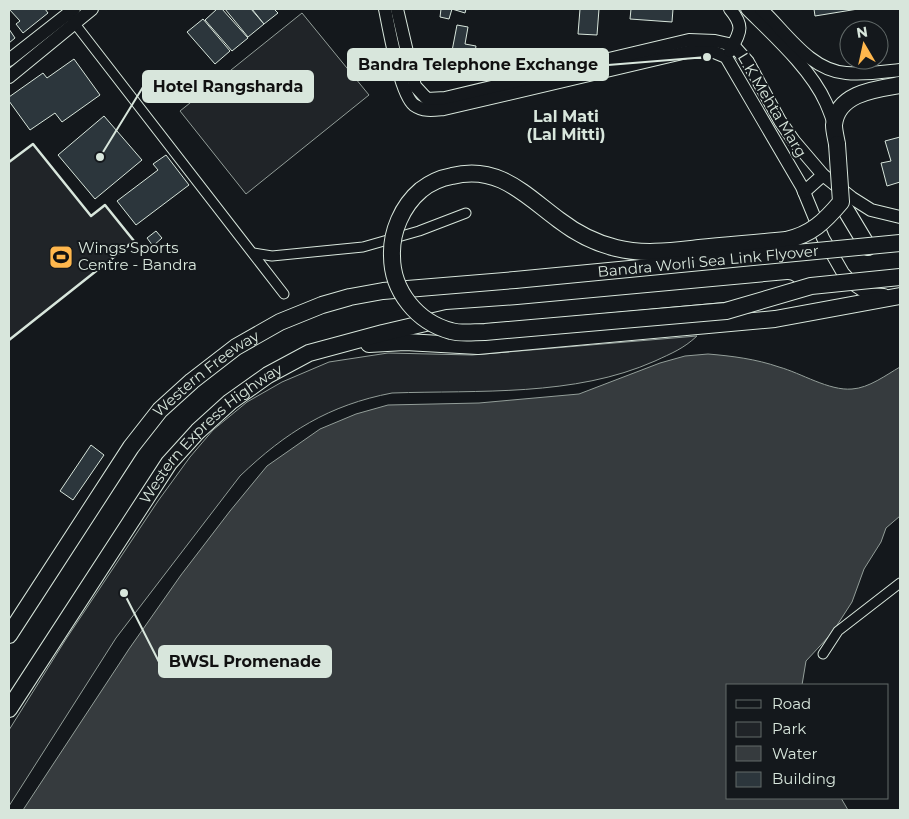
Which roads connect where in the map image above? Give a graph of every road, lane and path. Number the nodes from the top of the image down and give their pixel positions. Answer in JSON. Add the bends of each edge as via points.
{"nodes":[{"id":1,"x":92,"y":9,"type":"edge"},
{"id":2,"x":385,"y":9,"type":"edge"},
{"id":3,"x":397,"y":9,"type":"edge"},
{"id":4,"x":730,"y":9,"type":"edge"},
{"id":5,"x":746,"y":9,"type":"edge"},
{"id":6,"x":761,"y":9,"type":"edge"},
{"id":7,"x":72,"y":15,"type":"edge"},
{"id":8,"x":733,"y":45,"type":"junction"},
{"id":9,"x":400,"y":49,"type":"junction"},
{"id":10,"x":726,"y":57,"type":"junction"},
{"id":11,"x":9,"y":60,"type":"edge"},
{"id":12,"x":900,"y":70,"type":"edge"},
{"id":13,"x":9,"y":77,"type":"edge"},
{"id":14,"x":900,"y":85,"type":"edge"},
{"id":15,"x":834,"y":125,"type":"junction"},
{"id":16,"x":794,"y":141,"type":"junction"},
{"id":17,"x":780,"y":150,"type":"junction"},
{"id":18,"x":823,"y":175,"type":"junction"},
{"id":19,"x":804,"y":192,"type":"junction"},
{"id":20,"x":841,"y":202,"type":"junction"},
{"id":21,"x":466,"y":213,"type":"dead end"},
{"id":22,"x":900,"y":217,"type":"edge"},
{"id":23,"x":900,"y":243,"type":"edge"},
{"id":24,"x":868,"y":247,"type":"junction"},
{"id":25,"x":253,"y":253,"type":"junction"},
{"id":26,"x":900,"y":277,"type":"edge"},
{"id":27,"x":515,"y":280,"type":"joint"},
{"id":28,"x":811,"y":286,"type":"junction"},
{"id":29,"x":284,"y":294,"type":"dead end"},
{"id":30,"x":900,"y":295,"type":"edge"},
{"id":31,"x":314,"y":352,"type":"junction"},
{"id":32,"x":900,"y":583,"type":"edge"},
{"id":33,"x":9,"y":634,"type":"edge"},
{"id":34,"x":823,"y":654,"type":"dead end"},
{"id":35,"x":9,"y":709,"type":"edge"}],
"edges":[{"from":1,"to":7,"type":"main road"},
{"from":2,"to":9,"type":"main road","name":"L K Mehta Marg"},
{"from":3,"to":9,"type":"main road","name":"L K Mehta Marg"},
{"from":4,"to":8,"type":"main road","via":[[740,22]]},
{"from":5,"to":15,"type":"main road","via":[[801,65],[826,101]]},
{"from":6,"to":12,"type":"main road","via":[[799,48],[830,70],[846,73]]},
{"from":7,"to":11,"type":"main road"},
{"from":7,"to":13,"type":"main road"},
{"from":7,"to":25,"type":"street"},
{"from":8,"to":9,"type":"main road","name":"L K Mehta Marg","via":[[689,40],[434,100],[427,99],[415,86]]},
{"from":8,"to":10,"type":"main road"},
{"from":8,"to":16,"type":"main road","name":"L K Mehta Marg","via":[[748,62]]},
{"from":9,"to":10,"type":"main road","name":"L K Mehta Marg","via":[[406,94],[413,104],[426,110],[444,109],[687,52],[714,52]]},
{"from":10,"to":17,"type":"main road","name":"L K Mehta Marg"},
{"from":14,"to":15,"type":"highway","via":[[856,96],[845,103]]},
{"from":15,"to":20,"type":"highway","bridge":true},
{"from":16,"to":17,"type":"main road"},
{"from":16,"to":18,"type":"main road","name":"L K Mehta Marg"},
{"from":17,"to":19,"type":"main road","name":"L K Mehta Marg"},
{"from":18,"to":19,"type":"main road"},
{"from":18,"to":22,"type":"main road","name":"L K Mehta Marg","via":[[871,210]]},
{"from":19,"to":30,"type":"main road","name":"L K Mehta Marg","via":[[823,238],[852,284],[868,294]]},
{"from":20,"to":24,"type":"highway"},
{"from":20,"to":28,"type":"highway","bridge":true,"via":[[825,220],[800,237],[664,251],[630,251],[582,235],[503,180],[478,173],[459,174],[439,179],[415,195],[398,221],[392,250],[392,265],[402,295],[424,318],[452,332],[485,332],[726,311]]},
{"from":21,"to":25,"type":"street","via":[[363,247],[272,256]]},
{"from":23,"to":24,"type":"highway","name":"Bandra Worli Sea Link Flyover","bridge":true},
{"from":24,"to":27,"type":"highway","name":"Bandra Worli Sea Link Flyover","bridge":true},
{"from":25,"to":29,"type":"street"},
{"from":26,"to":28,"type":"highway","bridge":true},
{"from":27,"to":33,"type":"highway","name":"Western Freeway","via":[[383,290],[350,296],[280,322],[236,347],[160,410]]},
{"from":28,"to":31,"type":"highway","name":"Western Express Highway","bridge":true,"via":[[447,318]]},
{"from":30,"to":31,"type":"highway","via":[[775,319],[478,346],[405,342],[362,344]]},
{"from":31,"to":35,"type":"highway","name":"Western Express Highway","via":[[268,375],[230,402],[169,463]]},
{"from":32,"to":34,"type":"street","via":[[838,631]]}]}
